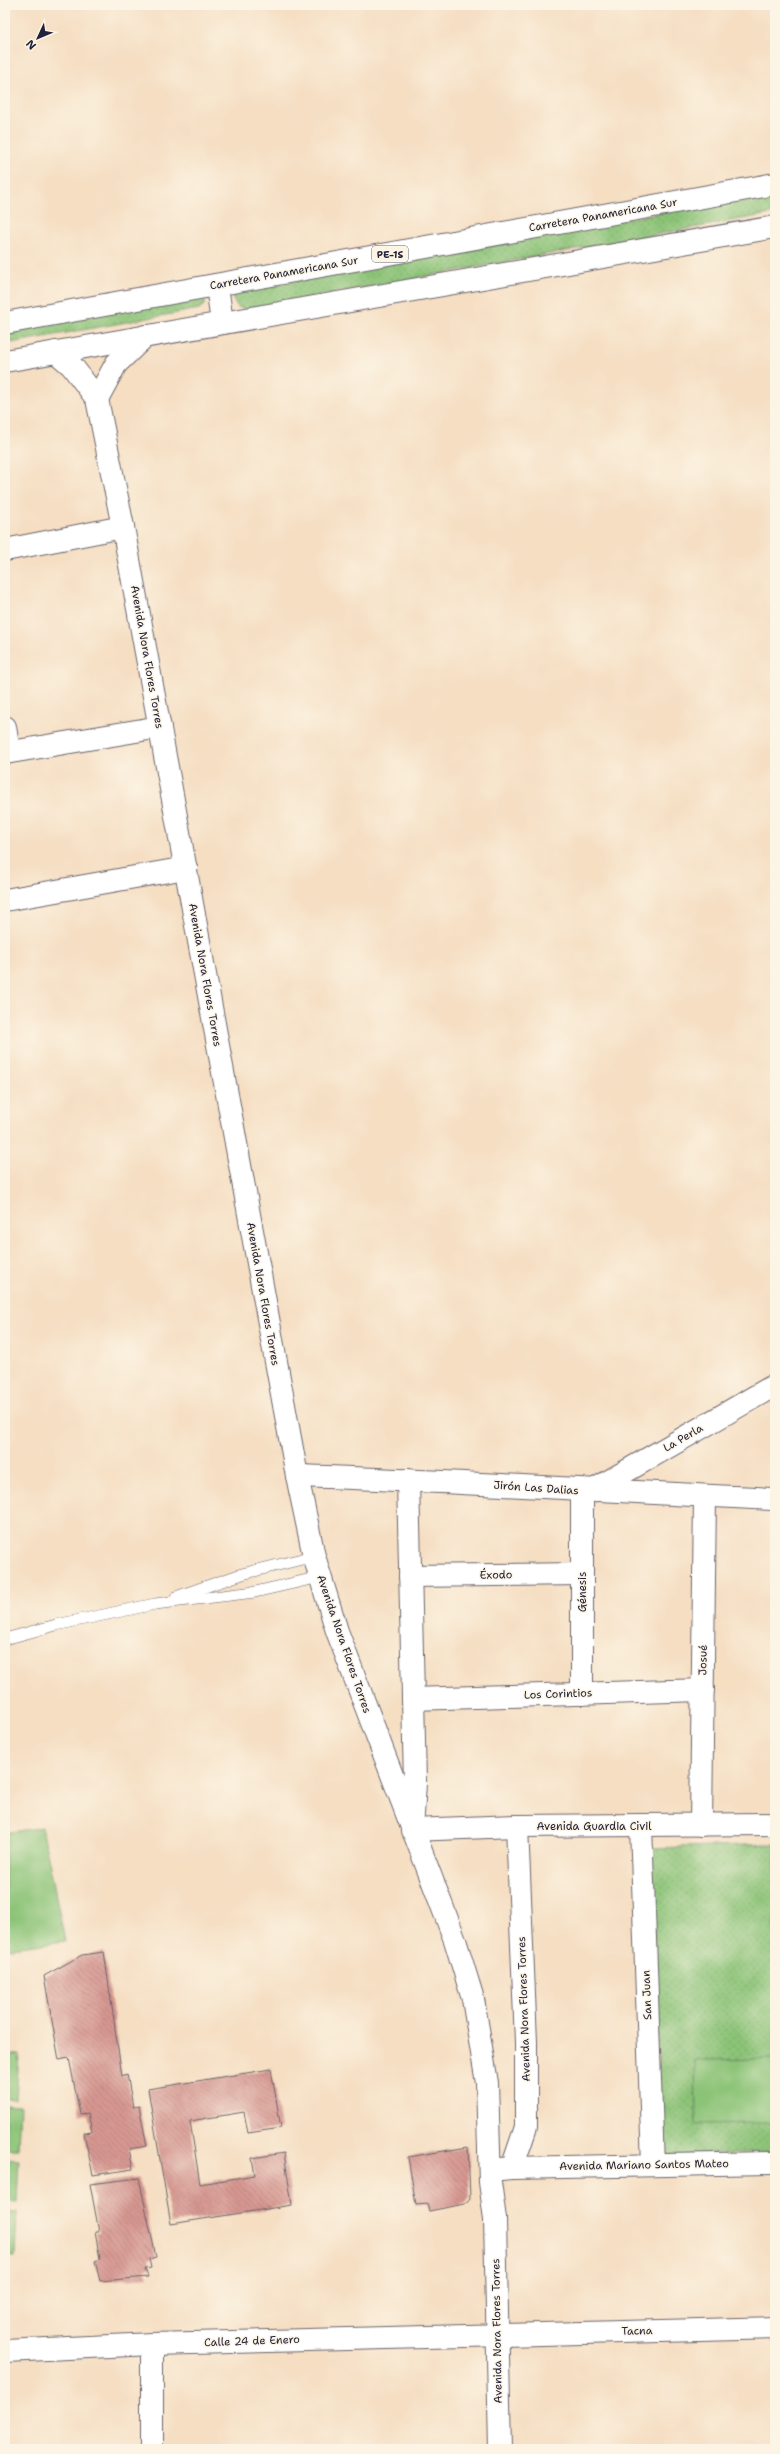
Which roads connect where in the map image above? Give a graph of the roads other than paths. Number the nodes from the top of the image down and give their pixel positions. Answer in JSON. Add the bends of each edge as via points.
{"nodes":[{"id":1,"x":775,"y":184,"type":"edge"},
{"id":2,"x":775,"y":227,"type":"edge"},
{"id":3,"x":217,"y":285,"type":"junction"},
{"id":4,"x":5,"y":323,"type":"edge"},
{"id":5,"x":222,"y":323,"type":"junction"},
{"id":6,"x":145,"y":336,"type":"junction"},
{"id":7,"x":56,"y":352,"type":"junction"},
{"id":8,"x":5,"y":361,"type":"edge"},
{"id":9,"x":98,"y":399,"type":"junction"},
{"id":10,"x":123,"y":527,"type":"junction"},
{"id":11,"x":5,"y":550,"type":"edge"},
{"id":12,"x":5,"y":727,"type":"edge"},
{"id":13,"x":160,"y":727,"type":"junction"},
{"id":14,"x":7,"y":753,"type":"edge"},
{"id":15,"x":186,"y":868,"type":"junction"},
{"id":16,"x":5,"y":900,"type":"edge"},
{"id":17,"x":775,"y":1385,"type":"edge"},
{"id":18,"x":297,"y":1476,"type":"junction"},
{"id":19,"x":408,"y":1480,"type":"junction"},
{"id":20,"x":587,"y":1491,"type":"junction"},
{"id":21,"x":705,"y":1496,"type":"junction"},
{"id":22,"x":775,"y":1499,"type":"edge"},
{"id":23,"x":314,"y":1556,"type":"junction"},
{"id":24,"x":582,"y":1574,"type":"junction"},
{"id":25,"x":410,"y":1576,"type":"junction"},
{"id":26,"x":320,"y":1577,"type":"junction"},
{"id":27,"x":155,"y":1604,"type":"junction"},
{"id":28,"x":5,"y":1639,"type":"edge"},
{"id":29,"x":703,"y":1690,"type":"junction"},
{"id":30,"x":582,"y":1694,"type":"junction"},
{"id":31,"x":413,"y":1699,"type":"junction"},
{"id":32,"x":775,"y":1824,"type":"edge"},
{"id":33,"x":701,"y":1825,"type":"junction"},
{"id":34,"x":518,"y":1826,"type":"junction"},
{"id":35,"x":641,"y":1826,"type":"junction"},
{"id":36,"x":412,"y":1830,"type":"junction"},
{"id":37,"x":775,"y":2163,"type":"edge"},
{"id":38,"x":653,"y":2165,"type":"junction"},
{"id":39,"x":512,"y":2168,"type":"junction"},
{"id":40,"x":490,"y":2170,"type":"junction"},
{"id":41,"x":775,"y":2328,"type":"edge"},
{"id":42,"x":498,"y":2335,"type":"junction"},
{"id":43,"x":152,"y":2344,"type":"junction"},
{"id":44,"x":5,"y":2351,"type":"edge"},
{"id":45,"x":499,"y":2448,"type":"edge"},
{"id":46,"x":152,"y":2449,"type":"edge"}],
"edges":[{"from":1,"to":3,"type":"main road","name":"Carretera Panamericana Sur","number":"PE-1S"},
{"from":2,"to":5,"type":"main road"},
{"from":3,"to":4,"type":"main road","name":"Carretera Panamericana Sur","number":"PE-1S"},
{"from":3,"to":5,"type":"main road"},
{"from":5,"to":6,"type":"main road"},
{"from":6,"to":7,"type":"main road"},
{"from":6,"to":9,"type":"main road","via":[[116,364]]},
{"from":7,"to":8,"type":"main road"},
{"from":7,"to":9,"type":"main road","name":"Avenida Nora Flores Torres","via":[[72,366]]},
{"from":9,"to":10,"type":"main road","name":"Avenida Nora Flores Torres"},
{"from":10,"to":11,"type":"main road"},
{"from":10,"to":13,"type":"main road","name":"Avenida Nora Flores Torres"},
{"from":12,"to":14,"type":"main road"},
{"from":13,"to":14,"type":"main road"},
{"from":13,"to":15,"type":"main road","name":"Avenida Nora Flores Torres"},
{"from":15,"to":16,"type":"main road"},
{"from":15,"to":18,"type":"main road","name":"Avenida Nora Flores Torres"},
{"from":17,"to":20,"type":"main road","name":"La Perla"},
{"from":18,"to":19,"type":"main road","name":"Jirón Las Dalias"},
{"from":18,"to":23,"type":"main road","name":"Avenida Nora Flores Torres"},
{"from":19,"to":20,"type":"main road","name":"Jirón Las Dalias"},
{"from":19,"to":25,"type":"main road"},
{"from":20,"to":21,"type":"main road","name":"Jirón Las Dalias"},
{"from":20,"to":24,"type":"main road","name":"Génesis"},
{"from":21,"to":22,"type":"main road","name":"Jirón Las Dalias"},
{"from":21,"to":29,"type":"main road","name":"Josué"},
{"from":23,"to":26,"type":"main road","name":"Avenida Nora Flores Torres"},
{"from":23,"to":27,"type":"lane","via":[[242,1574]]},
{"from":24,"to":25,"type":"main road","name":"Éxodo"},
{"from":24,"to":30,"type":"main road","name":"Génesis"},
{"from":25,"to":31,"type":"main road"},
{"from":26,"to":27,"type":"lane","via":[[255,1592]]},
{"from":26,"to":36,"type":"main road","name":"Avenida Nora Flores Torres","via":[[337,1631]]},
{"from":27,"to":28,"type":"lane","via":[[56,1625]]},
{"from":29,"to":30,"type":"main road","name":"Los Corintios"},
{"from":29,"to":33,"type":"main road","name":"Josué"},
{"from":30,"to":31,"type":"main road","name":"Los Corintios"},
{"from":31,"to":36,"type":"main road","via":[[415,1783]]},
{"from":32,"to":33,"type":"main road","name":"Avenida Guardia Civil"},
{"from":33,"to":35,"type":"main road","name":"Avenida Guardia Civil"},
{"from":34,"to":35,"type":"main road","name":"Avenida Guardia Civil"},
{"from":34,"to":36,"type":"main road","name":"Avenida Guardia Civil"},
{"from":34,"to":39,"type":"main road","name":"Avenida Nora Flores Torres","via":[[526,2042],[526,2127]]},
{"from":35,"to":38,"type":"main road","name":"San Juan"},
{"from":36,"to":40,"type":"main road","name":"Avenida Nora Flores Torres","via":[[455,1940],[473,1999],[487,2083]]},
{"from":37,"to":38,"type":"main road","name":"Avenida Mariano Santos Mateo"},
{"from":38,"to":39,"type":"main road","name":"Avenida Mariano Santos Mateo"},
{"from":39,"to":40,"type":"main road"},
{"from":40,"to":42,"type":"main road","name":"Avenida Nora Flores Torres","via":[[495,2219]]},
{"from":41,"to":42,"type":"main road","name":"Tacna"},
{"from":42,"to":43,"type":"main road","name":"Calle 24 de Enero"},
{"from":42,"to":45,"type":"main road","name":"Avenida Nora Flores Torres"},
{"from":43,"to":44,"type":"main road","name":"Calle 24 de Enero"},
{"from":43,"to":46,"type":"main road"}]}
